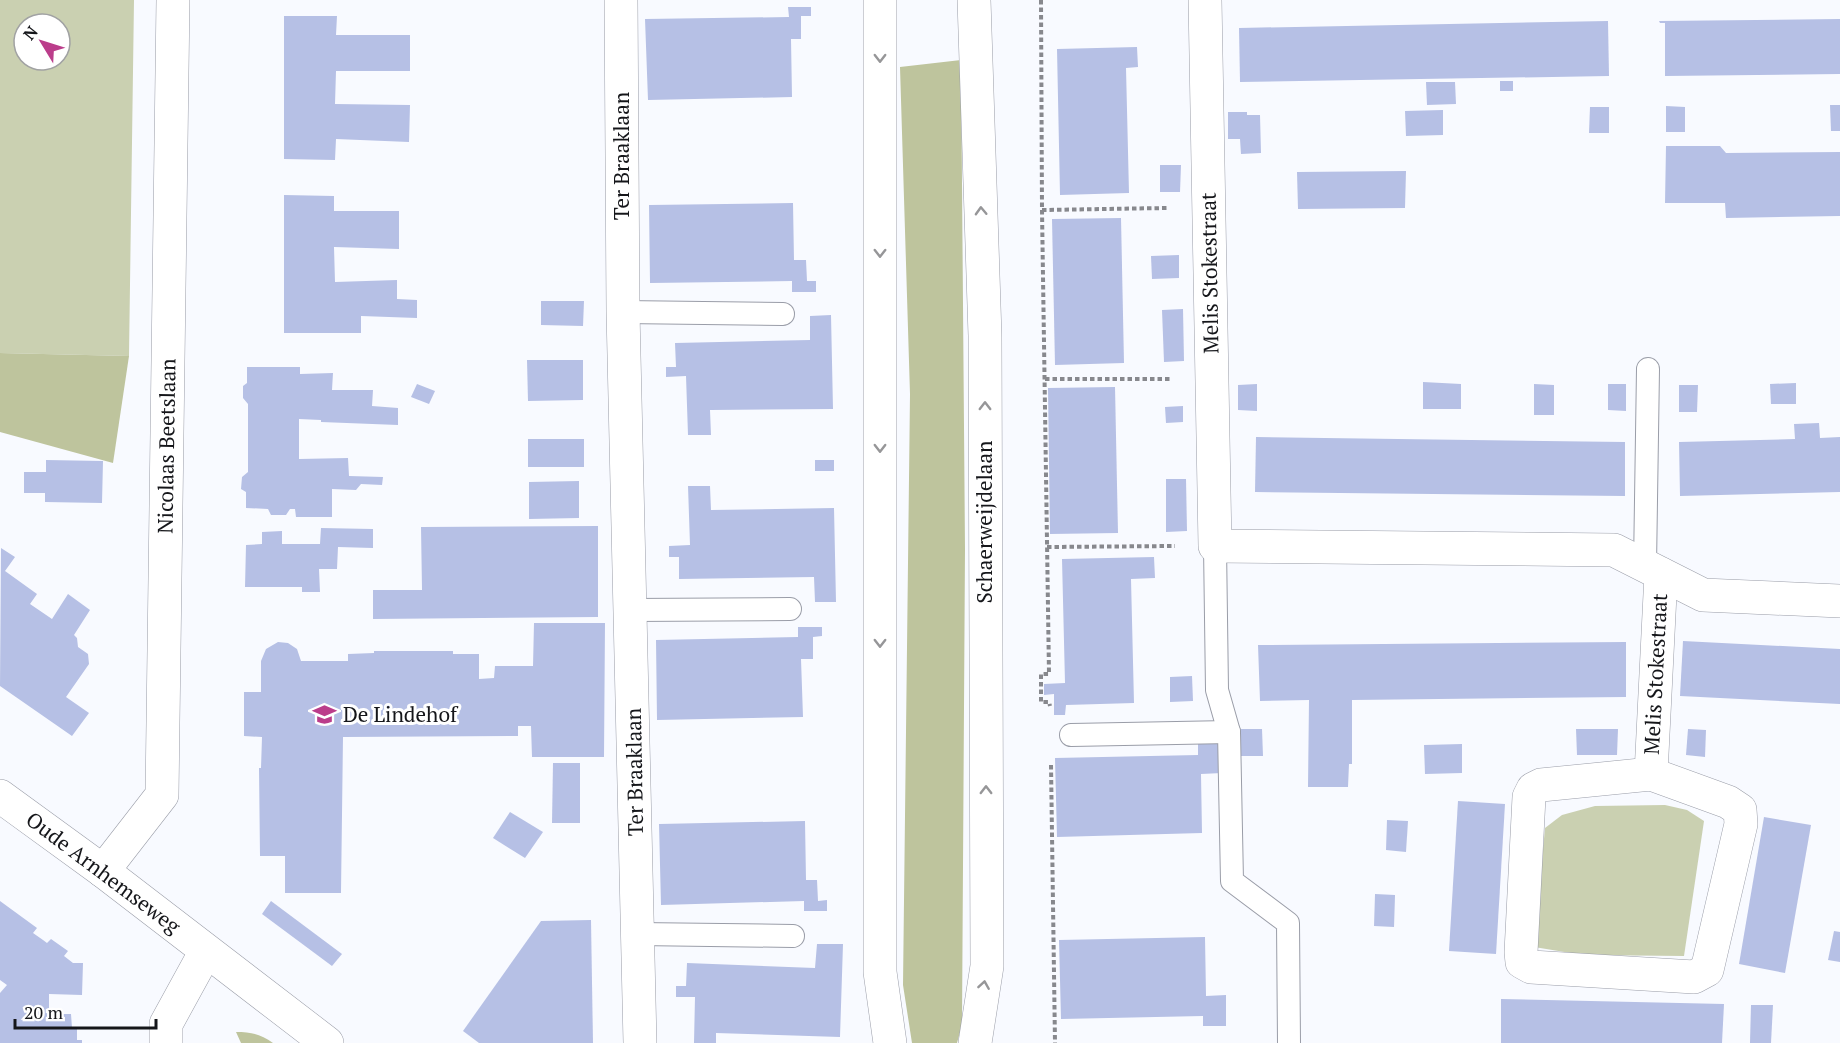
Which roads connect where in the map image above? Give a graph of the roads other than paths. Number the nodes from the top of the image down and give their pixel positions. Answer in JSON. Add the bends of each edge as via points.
{"nodes":[{"id":1,"x":173,"y":0,"type":"edge"},
{"id":2,"x":621,"y":0,"type":"edge"},
{"id":3,"x":880,"y":0,"type":"edge"},
{"id":4,"x":974,"y":0,"type":"edge"},
{"id":5,"x":1204,"y":0,"type":"edge"},
{"id":6,"x":623,"y":312,"type":"junction"},
{"id":7,"x":783,"y":314,"type":"dead end"},
{"id":8,"x":1648,"y":369,"type":"dead end"},
{"id":9,"x":1215,"y":546,"type":"junction"},
{"id":10,"x":1653,"y":570,"type":"junction"},
{"id":11,"x":1840,"y":601,"type":"edge"},
{"id":12,"x":790,"y":609,"type":"dead end"},
{"id":13,"x":631,"y":610,"type":"junction"},
{"id":14,"x":1230,"y":732,"type":"junction"},
{"id":15,"x":1071,"y":735,"type":"dead end"},
{"id":16,"x":1651,"y":774,"type":"junction"},
{"id":17,"x":0,"y":796,"type":"edge"},
{"id":18,"x":103,"y":871,"type":"junction"},
{"id":19,"x":638,"y":934,"type":"junction"},
{"id":20,"x":793,"y":936,"type":"dead end"},
{"id":21,"x":206,"y":951,"type":"junction"},
{"id":22,"x":166,"y":1043,"type":"edge"},
{"id":23,"x":327,"y":1043,"type":"edge"},
{"id":24,"x":640,"y":1043,"type":"edge"},
{"id":25,"x":890,"y":1043,"type":"edge"},
{"id":26,"x":975,"y":1043,"type":"edge"},
{"id":27,"x":1289,"y":1043,"type":"edge"}],
"edges":[{"from":1,"to":18,"type":"street","name":"Nicolaas Beetslaan","via":[[162,795]]},
{"from":2,"to":6,"type":"street","name":"Ter Braaklaan"},
{"from":3,"to":25,"type":"street","one_way":true,"via":[[880,972]]},
{"from":26,"to":4,"type":"street","name":"Schaerweijdelaan","one_way":true,"via":[[987,954],[985,336]]},
{"from":5,"to":9,"type":"street","name":"Melis Stokestraat"},
{"from":6,"to":7,"type":"lane"},
{"from":6,"to":13,"type":"street","name":"Ter Braaklaan"},
{"from":8,"to":10,"type":"lane"},
{"from":9,"to":10,"type":"street","name":"Melis Stokestraat","via":[[1614,550]]},
{"from":9,"to":14,"type":"lane","name":"Melis Stokestraat","via":[[1217,690]]},
{"from":10,"to":11,"type":"street","name":"Melis Stokestraat","via":[[1703,595]]},
{"from":10,"to":16,"type":"street","name":"Melis Stokestraat"},
{"from":12,"to":13,"type":"lane"},
{"from":13,"to":19,"type":"street","name":"Ter Braaklaan"},
{"from":14,"to":15,"type":"lane"},
{"from":14,"to":27,"type":"lane","name":"Melis Stokestraat","via":[[1232,880],[1288,923]]},
{"from":16,"to":16,"type":"street","name":"Melis Stokestraat","via":[[1533,789],[1529,797],[1522,962],[1531,967],[1694,977],[1707,970],[1741,824],[1740,810]]},
{"from":17,"to":18,"type":"street","name":"Oude Arnhemseweg"},
{"from":18,"to":21,"type":"street","name":"Oude Arnhemseweg"},
{"from":19,"to":20,"type":"lane"},
{"from":19,"to":24,"type":"street","name":"Ter Braaklaan"},
{"from":21,"to":22,"type":"street","via":[[166,1024]]},
{"from":21,"to":23,"type":"street","name":"Oude Arnhemseweg"}]}
